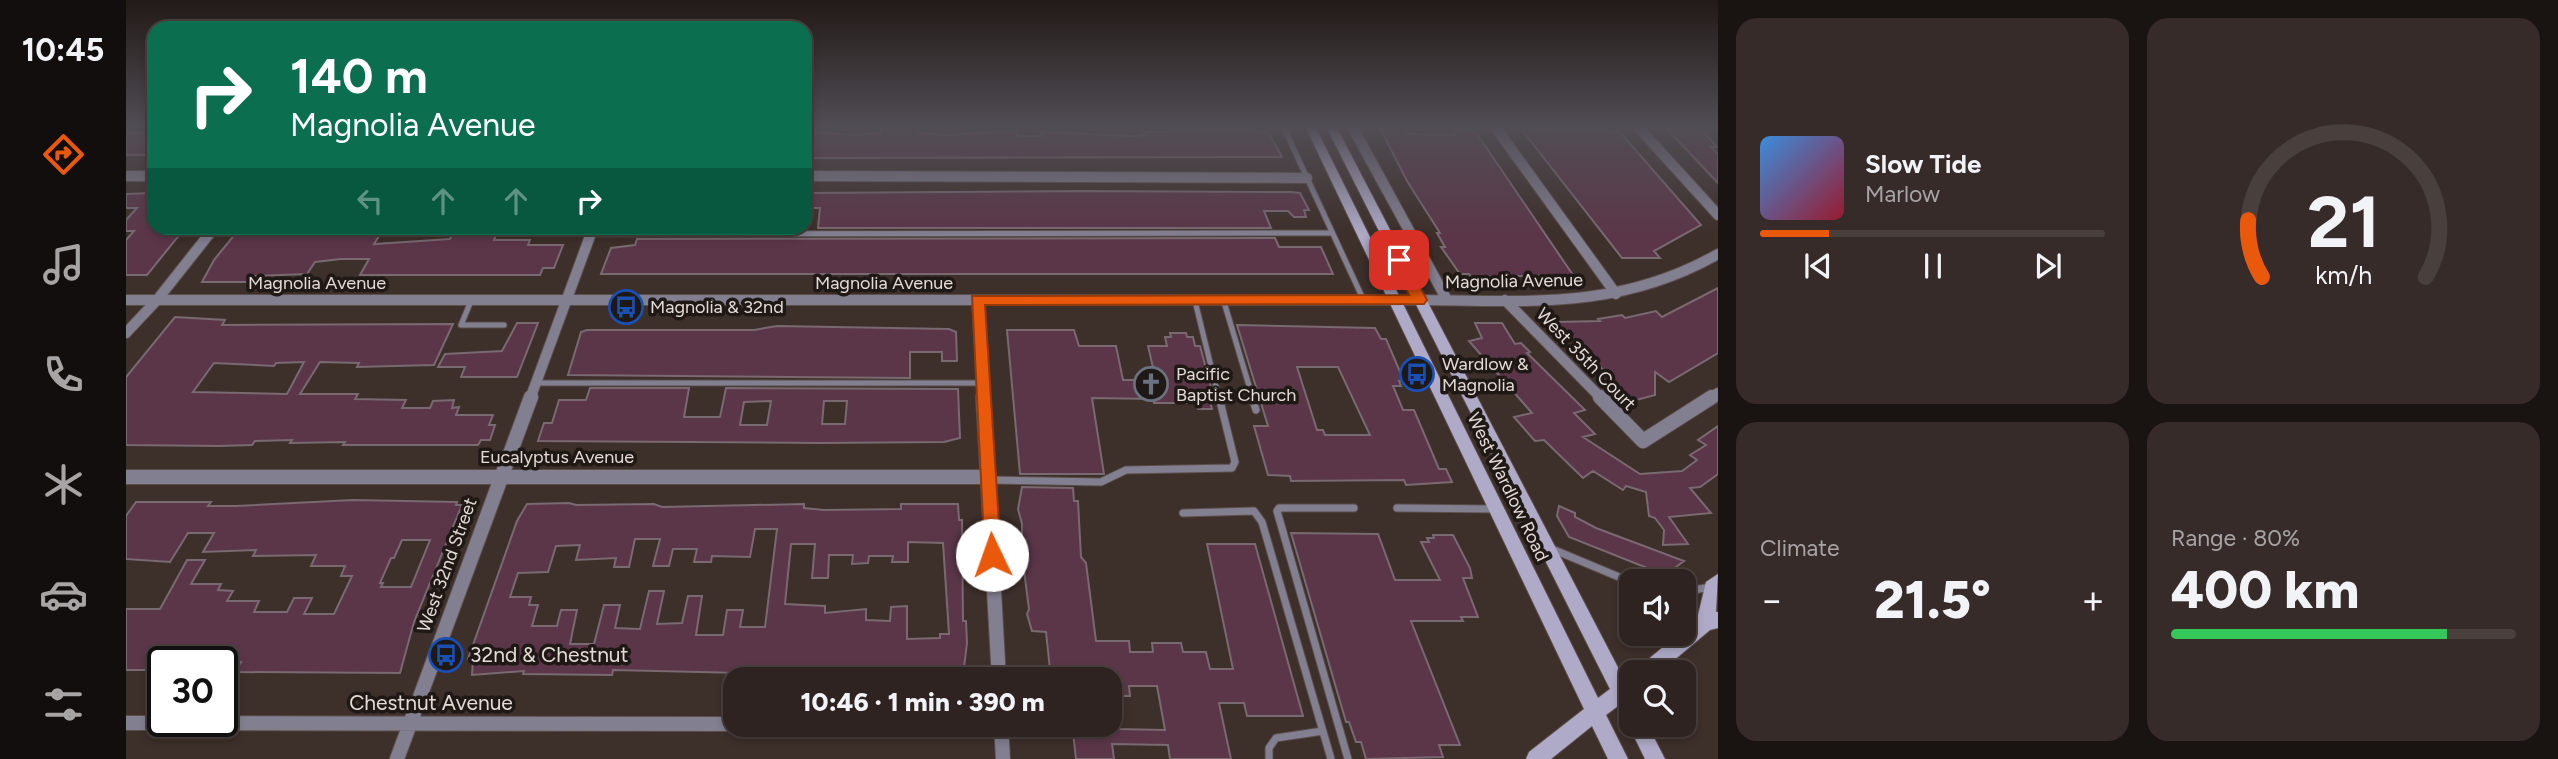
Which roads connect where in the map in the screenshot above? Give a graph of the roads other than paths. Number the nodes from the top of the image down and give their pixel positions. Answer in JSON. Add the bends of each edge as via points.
{"nodes":[{"id":1,"x":1300,"y":163,"type":"edge"},
{"id":2,"x":1328,"y":163,"type":"edge"},
{"id":3,"x":1350,"y":163,"type":"edge"},
{"id":4,"x":1372,"y":163,"type":"edge"},
{"id":5,"x":1522,"y":163,"type":"edge"},
{"id":6,"x":1671,"y":163,"type":"edge"},
{"id":7,"x":126,"y":176,"type":"edge"},
{"id":8,"x":147,"y":176,"type":"edge"},
{"id":9,"x":812,"y":176,"type":"edge"},
{"id":10,"x":1307,"y":178,"type":"junction"},
{"id":11,"x":1718,"y":215,"type":"edge"},
{"id":12,"x":812,"y":232,"type":"edge"},
{"id":13,"x":1332,"y":233,"type":"junction"},
{"id":14,"x":208,"y":235,"type":"edge"},
{"id":15,"x":590,"y":235,"type":"edge"},
{"id":16,"x":1716,"y":258,"type":"edge"},
{"id":17,"x":1616,"y":294,"type":"junction"},
{"id":18,"x":126,"y":300,"type":"edge"},
{"id":19,"x":157,"y":300,"type":"junction"},
{"id":20,"x":471,"y":300,"type":"junction"},
{"id":21,"x":566,"y":300,"type":"junction"},
{"id":22,"x":978,"y":300,"type":"junction"},
{"id":23,"x":1419,"y":300,"type":"junction"},
{"id":24,"x":1447,"y":300,"type":"junction"},
{"id":25,"x":1504,"y":300,"type":"junction"},
{"id":26,"x":1195,"y":302,"type":"junction"},
{"id":27,"x":1224,"y":302,"type":"junction"},
{"id":28,"x":1395,"y":302,"type":"junction"},
{"id":29,"x":1365,"y":303,"type":"junction"},
{"id":30,"x":504,"y":325,"type":"dead end"},
{"id":31,"x":126,"y":334,"type":"edge"},
{"id":32,"x":535,"y":383,"type":"junction"},
{"id":33,"x":982,"y":383,"type":"junction"},
{"id":34,"x":1718,"y":393,"type":"edge"},
{"id":35,"x":1256,"y":410,"type":"dead end"},
{"id":36,"x":126,"y":477,"type":"edge"},
{"id":37,"x":500,"y":477,"type":"junction"},
{"id":38,"x":988,"y":479,"type":"junction"},
{"id":39,"x":1354,"y":508,"type":"dead end"},
{"id":40,"x":1397,"y":508,"type":"dead end"},
{"id":41,"x":1495,"y":509,"type":"junction"},
{"id":42,"x":1183,"y":513,"type":"dead end"},
{"id":43,"x":1545,"y":546,"type":"junction"},
{"id":44,"x":1619,"y":577,"type":"edge"},
{"id":45,"x":1715,"y":584,"type":"edge"},
{"id":46,"x":1696,"y":589,"type":"edge"},
{"id":47,"x":1711,"y":622,"type":"edge"},
{"id":48,"x":1662,"y":660,"type":"edge"},
{"id":49,"x":998,"y":667,"type":"edge"},
{"id":50,"x":1619,"y":676,"type":"edge"},
{"id":51,"x":1619,"y":694,"type":"edge"},
{"id":52,"x":1595,"y":713,"type":"junction"},
{"id":53,"x":126,"y":723,"type":"edge"},
{"id":54,"x":410,"y":724,"type":"junction"},
{"id":55,"x":723,"y":724,"type":"edge"},
{"id":56,"x":1322,"y":731,"type":"junction"},
{"id":57,"x":1002,"y":737,"type":"edge"},
{"id":58,"x":1644,"y":737,"type":"edge"},
{"id":59,"x":397,"y":759,"type":"edge"},
{"id":60,"x":1003,"y":759,"type":"edge"},
{"id":61,"x":1269,"y":759,"type":"edge"},
{"id":62,"x":1331,"y":759,"type":"edge"},
{"id":63,"x":1348,"y":759,"type":"edge"},
{"id":64,"x":1536,"y":759,"type":"edge"},
{"id":65,"x":1618,"y":759,"type":"edge"},
{"id":66,"x":1655,"y":759,"type":"edge"}],
"edges":[{"from":1,"to":10,"type":"lane"},
{"from":2,"to":28,"type":"main road","name":"West Wardlow Road"},
{"from":3,"to":23,"type":"main road","name":"West Wardlow Road"},
{"from":4,"to":24,"type":"street"},
{"from":5,"to":17,"type":"street"},
{"from":6,"to":11,"type":"street"},
{"from":7,"to":8,"type":"street"},
{"from":9,"to":10,"type":"street"},
{"from":10,"to":13,"type":"lane"},
{"from":12,"to":13,"type":"lane"},
{"from":13,"to":29,"type":"lane"},
{"from":14,"to":19,"type":"street"},
{"from":15,"to":21,"type":"street","name":"West 32nd Street"},
{"from":16,"to":17,"type":"street","name":"Magnolia Avenue"},
{"from":17,"to":25,"type":"street","name":"Magnolia Avenue"},
{"from":18,"to":19,"type":"street","name":"Magnolia Avenue"},
{"from":19,"to":20,"type":"street","name":"Magnolia Avenue"},
{"from":19,"to":31,"type":"street"},
{"from":20,"to":21,"type":"street","name":"Magnolia Avenue"},
{"from":20,"to":30,"type":"lane","via":[[461,326]]},
{"from":21,"to":22,"type":"street","name":"Magnolia Avenue"},
{"from":21,"to":32,"type":"street","name":"West 32nd Street"},
{"from":22,"to":26,"type":"street","name":"Magnolia Avenue"},
{"from":22,"to":33,"type":"street"},
{"from":23,"to":24,"type":"street","name":"Magnolia Avenue"},
{"from":23,"to":28,"type":"street","name":"Magnolia Avenue"},
{"from":23,"to":43,"type":"main road","name":"West Wardlow Road"},
{"from":24,"to":25,"type":"street","name":"Magnolia Avenue"},
{"from":25,"to":34,"type":"street","name":"West 35th Court","via":[[1643,441]]},
{"from":26,"to":27,"type":"street","name":"Magnolia Avenue"},
{"from":26,"to":38,"type":"lane","via":[[1228,426],[1235,462],[1232,468],[1126,470],[1101,482]]},
{"from":27,"to":29,"type":"street","name":"Magnolia Avenue"},
{"from":27,"to":35,"type":"lane"},
{"from":28,"to":29,"type":"street","name":"Magnolia Avenue"},
{"from":28,"to":41,"type":"main road","name":"West Wardlow Road"},
{"from":32,"to":33,"type":"lane"},
{"from":32,"to":37,"type":"street","name":"West 32nd Street"},
{"from":33,"to":38,"type":"street"},
{"from":36,"to":37,"type":"street","name":"Eucalyptus Avenue"},
{"from":37,"to":38,"type":"street","name":"Eucalyptus Avenue"},
{"from":37,"to":54,"type":"street","name":"West 32nd Street"},
{"from":38,"to":49,"type":"street"},
{"from":39,"to":63,"type":"lane","via":[[1279,508],[1277,512]]},
{"from":40,"to":41,"type":"lane"},
{"from":41,"to":52,"type":"main road","name":"West Wardlow Road"},
{"from":42,"to":56,"type":"lane","via":[[1254,512],[1262,522]]},
{"from":43,"to":44,"type":"lane"},
{"from":43,"to":50,"type":"main road","name":"West Wardlow Road"},
{"from":45,"to":46,"type":"lane"},
{"from":45,"to":47,"type":"main road"},
{"from":47,"to":48,"type":"main road"},
{"from":51,"to":52,"type":"main road"},
{"from":52,"to":64,"type":"main road"},
{"from":52,"to":65,"type":"main road","name":"West Wardlow Road"},
{"from":53,"to":54,"type":"street","name":"Chestnut Avenue"},
{"from":54,"to":55,"type":"street","name":"Chestnut Avenue"},
{"from":54,"to":59,"type":"street","name":"West 32nd Street"},
{"from":56,"to":61,"type":"lane","via":[[1276,738]]},
{"from":56,"to":62,"type":"lane"},
{"from":57,"to":60,"type":"street"},
{"from":58,"to":66,"type":"main road"}]}
